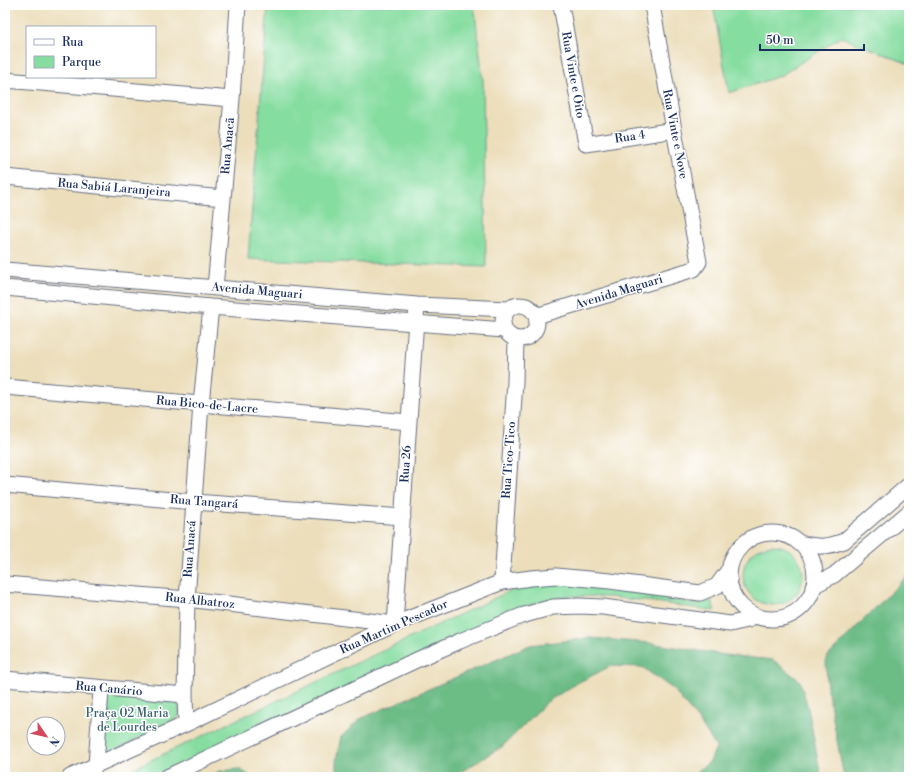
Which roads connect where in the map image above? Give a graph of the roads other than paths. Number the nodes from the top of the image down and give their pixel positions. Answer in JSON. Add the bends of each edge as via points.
{"nodes":[{"id":1,"x":238,"y":5,"type":"edge"},
{"id":2,"x":561,"y":5,"type":"edge"},
{"id":3,"x":652,"y":5,"type":"edge"},
{"id":4,"x":5,"y":80,"type":"edge"},
{"id":5,"x":232,"y":99,"type":"junction"},
{"id":6,"x":674,"y":130,"type":"junction"},
{"id":7,"x":586,"y":144,"type":"joint"},
{"id":8,"x":5,"y":177,"type":"edge"},
{"id":9,"x":223,"y":198,"type":"junction"},
{"id":10,"x":699,"y":262,"type":"joint"},
{"id":11,"x":5,"y":270,"type":"edge"},
{"id":12,"x":5,"y":288,"type":"edge"},
{"id":13,"x":215,"y":288,"type":"junction"},
{"id":14,"x":417,"y":305,"type":"junction"},
{"id":15,"x":211,"y":307,"type":"junction"},
{"id":16,"x":509,"y":309,"type":"junction"},
{"id":17,"x":536,"y":316,"type":"junction"},
{"id":18,"x":415,"y":323,"type":"junction"},
{"id":19,"x":510,"y":334,"type":"junction"},
{"id":20,"x":5,"y":387,"type":"edge"},
{"id":21,"x":201,"y":404,"type":"junction"},
{"id":22,"x":409,"y":422,"type":"junction"},
{"id":23,"x":5,"y":485,"type":"edge"},
{"id":24,"x":909,"y":485,"type":"edge"},
{"id":25,"x":194,"y":502,"type":"junction"},
{"id":26,"x":909,"y":512,"type":"edge"},
{"id":27,"x":403,"y":517,"type":"junction"},
{"id":28,"x":799,"y":543,"type":"junction"},
{"id":29,"x":730,"y":568,"type":"junction"},
{"id":30,"x":502,"y":582,"type":"junction"},
{"id":31,"x":5,"y":584,"type":"edge"},
{"id":32,"x":814,"y":586,"type":"junction"},
{"id":33,"x":186,"y":599,"type":"junction"},
{"id":34,"x":755,"y":616,"type":"junction"},
{"id":35,"x":395,"y":624,"type":"junction"},
{"id":36,"x":5,"y":679,"type":"edge"},
{"id":37,"x":101,"y":689,"type":"junction"},
{"id":38,"x":185,"y":695,"type":"junction"},
{"id":39,"x":186,"y":724,"type":"junction"},
{"id":40,"x":96,"y":766,"type":"junction"},
{"id":41,"x":70,"y":777,"type":"edge"},
{"id":42,"x":167,"y":777,"type":"edge"}],
"edges":[{"from":1,"to":5,"type":"street","name":"Rua Anacã"},
{"from":2,"to":7,"type":"street","name":"Rua Vinte e Oito"},
{"from":3,"to":6,"type":"street","name":"Rua Vinte e Nove"},
{"from":4,"to":5,"type":"street"},
{"from":5,"to":9,"type":"street","name":"Rua Anacã"},
{"from":6,"to":7,"type":"street","name":"Rua 4"},
{"from":6,"to":10,"type":"street","name":"Rua Vinte e Nove"},
{"from":8,"to":9,"type":"street","name":"Rua Sabiá Laranjeira"},
{"from":9,"to":13,"type":"street","name":"Rua Anacã"},
{"from":10,"to":17,"type":"street","name":"Avenida Maguari","via":[[694,269]]},
{"from":11,"to":13,"type":"street","name":"Avenida Maguari"},
{"from":12,"to":15,"type":"street","name":"Avenida Maguari"},
{"from":13,"to":14,"type":"street","name":"Avenida Maguari"},
{"from":14,"to":16,"type":"street","name":"Avenida Maguari"},
{"from":14,"to":18,"type":"street","name":"Rua 26"},
{"from":15,"to":18,"type":"street","name":"Avenida Maguari"},
{"from":15,"to":21,"type":"street","name":"Rua Anacá"},
{"from":16,"to":17,"type":"street","via":[[513,306],[524,306]]},
{"from":16,"to":19,"type":"street","via":[[503,318]]},
{"from":17,"to":19,"type":"street","via":[[536,327],[526,338]]},
{"from":18,"to":19,"type":"street","name":"Avenida Maguari"},
{"from":18,"to":22,"type":"street","name":"Rua 26"},
{"from":19,"to":30,"type":"street","name":"Rua Tico-Tico","via":[[515,382]]},
{"from":20,"to":21,"type":"street","name":"Rua Bico-de-Lacre"},
{"from":21,"to":22,"type":"street","name":"Rua Bico-de-Lacre"},
{"from":21,"to":25,"type":"street","name":"Rua Anacá"},
{"from":22,"to":27,"type":"street","name":"Rua 26"},
{"from":23,"to":25,"type":"street","name":"Rua Tangará"},
{"from":24,"to":28,"type":"street","via":[[844,541],[820,547]]},
{"from":25,"to":27,"type":"street","name":"Rua Tangará"},
{"from":25,"to":33,"type":"street","name":"Rua Anacá"},
{"from":26,"to":32,"type":"street","via":[[834,575]]},
{"from":27,"to":35,"type":"street","name":"Rua 26"},
{"from":28,"to":29,"type":"street","name":"Rua Martim Pescador","via":[[776,533],[752,538],[734,556]]},
{"from":28,"to":32,"type":"street","name":"Rua Martim Pescador","via":[[812,562]]},
{"from":29,"to":30,"type":"street","name":"Rua Martim Pescador","via":[[717,586],[700,593],[556,576]]},
{"from":29,"to":34,"type":"street","name":"Rua Martim Pescador","via":[[729,582],[734,596],[743,608]]},
{"from":30,"to":35,"type":"street","name":"Rua Martim Pescador"},
{"from":31,"to":33,"type":"street","name":"Rua Albatroz"},
{"from":32,"to":34,"type":"street","name":"Rua Martim Pescador","via":[[808,600],[798,611],[784,618],[770,620]]},
{"from":33,"to":35,"type":"street","name":"Rua Albatroz"},
{"from":33,"to":38,"type":"street","name":"Rua Anacá"},
{"from":34,"to":42,"type":"street","via":[[743,622],[730,624],[603,607],[553,607],[521,616],[412,662]]},
{"from":35,"to":39,"type":"street","name":"Rua Martim Pescador"},
{"from":36,"to":37,"type":"street","name":"Rua Canário"},
{"from":37,"to":38,"type":"street","name":"Rua Canário"},
{"from":37,"to":40,"type":"street"},
{"from":38,"to":39,"type":"street"},
{"from":39,"to":40,"type":"street","name":"Rua Martim Pescador"},
{"from":40,"to":41,"type":"street","name":"Rua Martim Pescador"}]}
